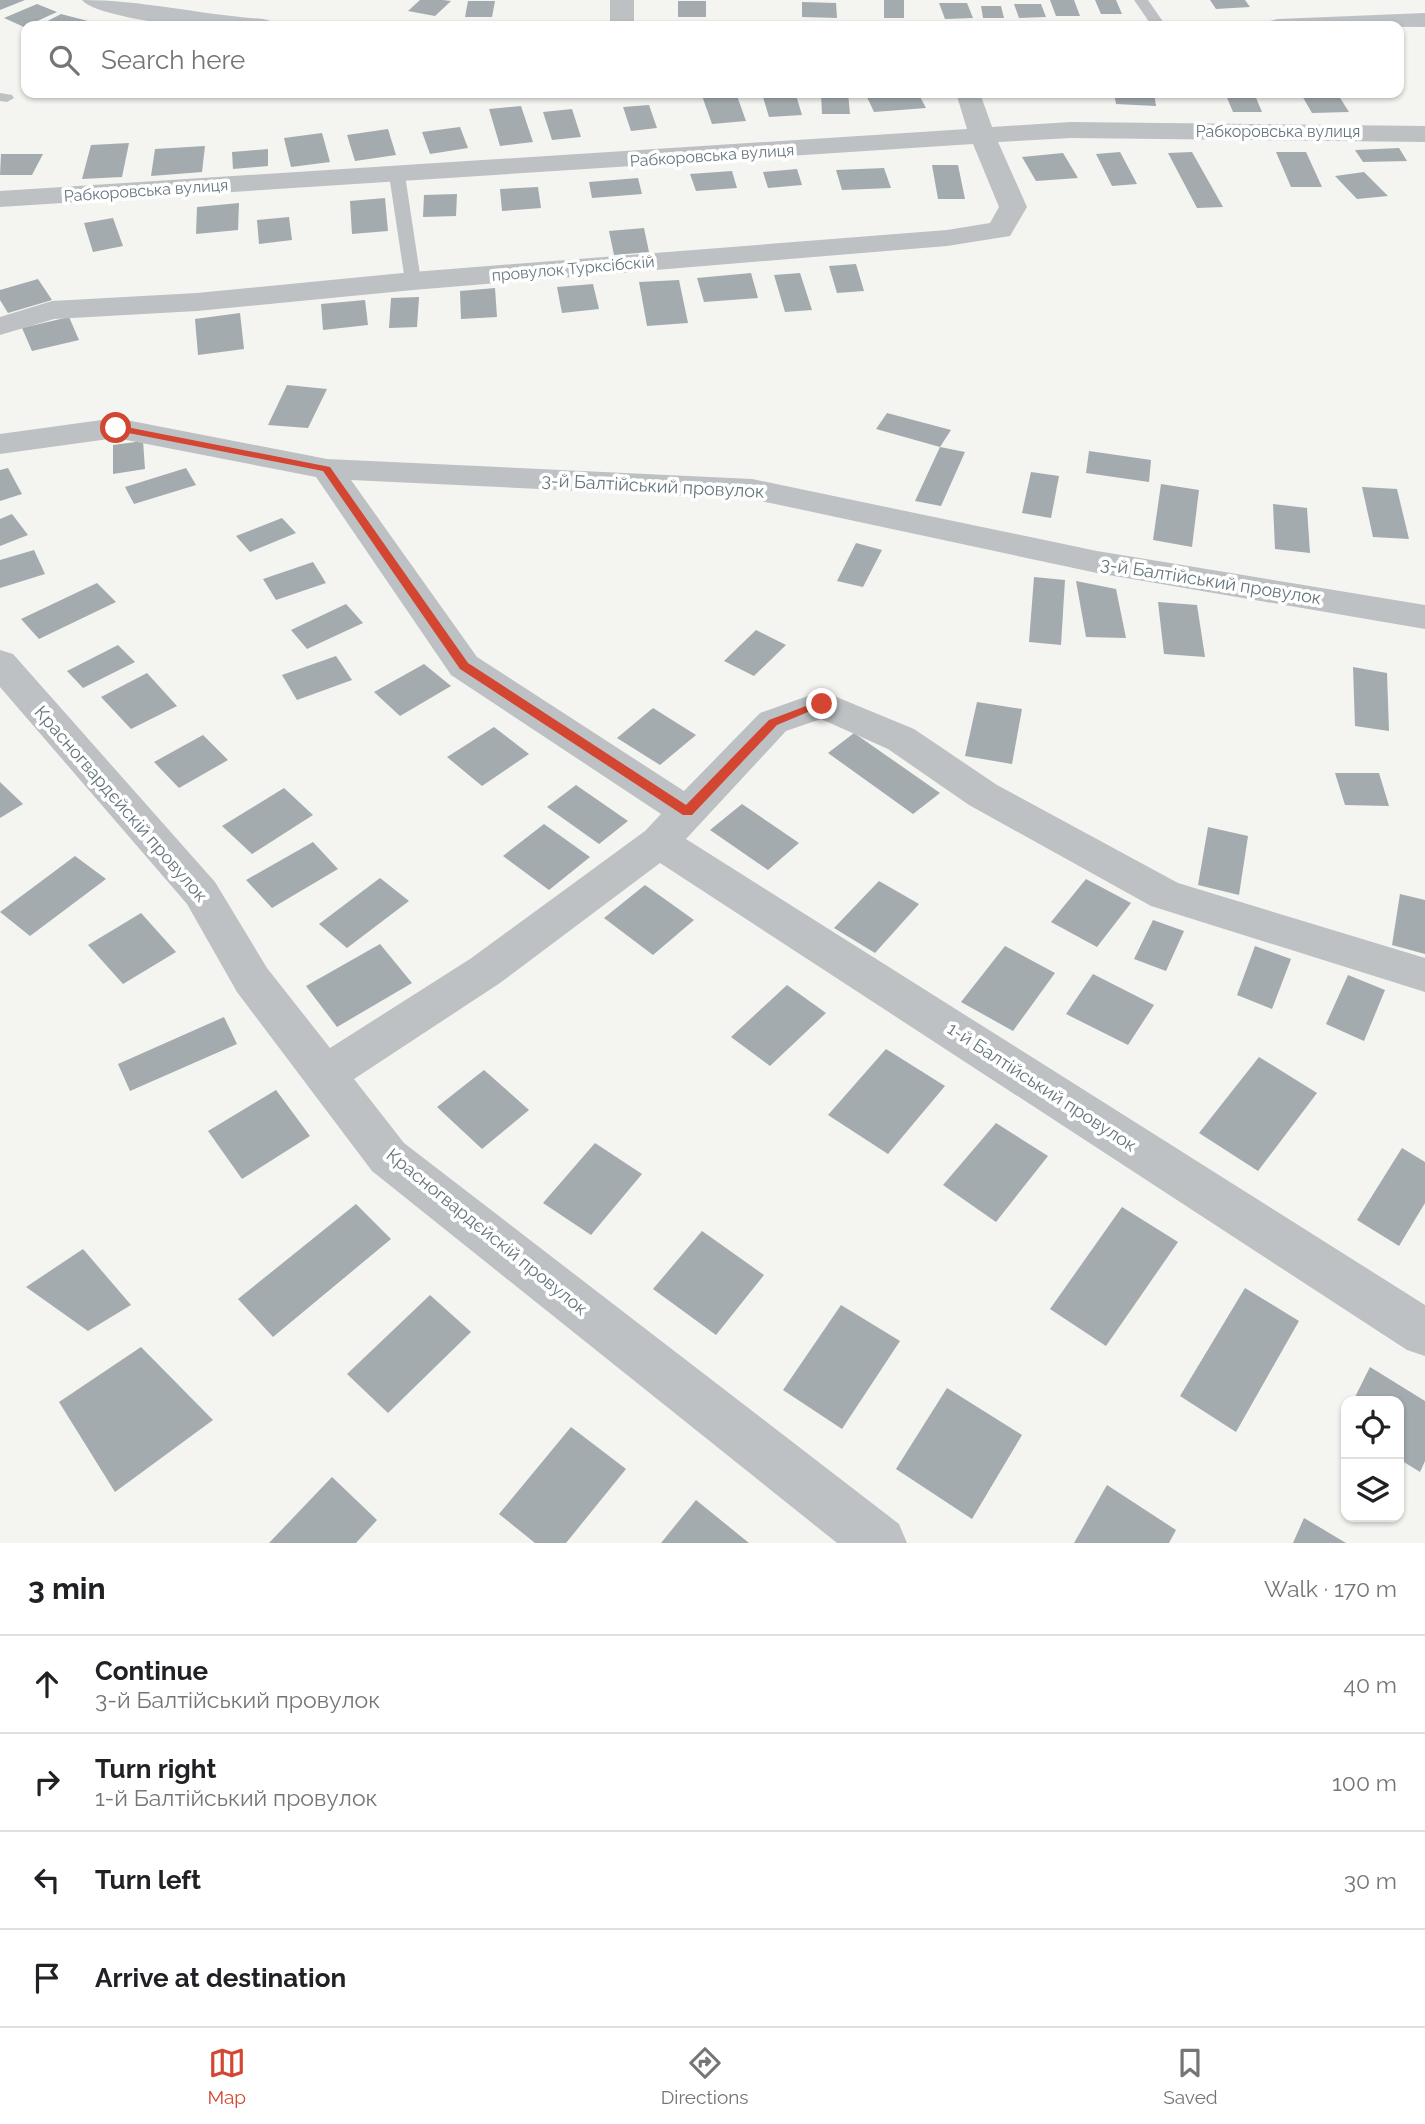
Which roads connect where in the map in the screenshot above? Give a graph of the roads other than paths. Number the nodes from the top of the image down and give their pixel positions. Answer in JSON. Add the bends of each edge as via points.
{"nodes":[{"id":1,"x":94,"y":0,"type":"edge"},
{"id":2,"x":622,"y":0,"type":"edge"},
{"id":3,"x":1141,"y":0,"type":"edge"},
{"id":4,"x":1425,"y":20,"type":"edge"},
{"id":5,"x":210,"y":21,"type":"edge"},
{"id":6,"x":622,"y":21,"type":"edge"},
{"id":7,"x":1156,"y":21,"type":"edge"},
{"id":8,"x":1400,"y":21,"type":"edge"},
{"id":9,"x":970,"y":98,"type":"edge"},
{"id":10,"x":1425,"y":134,"type":"edge"},
{"id":11,"x":983,"y":138,"type":"junction"},
{"id":12,"x":397,"y":175,"type":"junction"},
{"id":13,"x":0,"y":199,"type":"edge"},
{"id":14,"x":413,"y":281,"type":"junction"},
{"id":15,"x":0,"y":326,"type":"edge"},
{"id":16,"x":0,"y":444,"type":"edge"},
{"id":17,"x":327,"y":469,"type":"junction"},
{"id":18,"x":1425,"y":617,"type":"edge"},
{"id":19,"x":0,"y":663,"type":"edge"},
{"id":20,"x":673,"y":827,"type":"junction"},
{"id":21,"x":1425,"y":975,"type":"edge"},
{"id":22,"x":325,"y":1074,"type":"junction"},
{"id":23,"x":1425,"y":1333,"type":"edge"},
{"id":24,"x":880,"y":1543,"type":"edge"}],
"edges":[{"from":1,"to":5,"type":"street"},
{"from":2,"to":6,"type":"street"},
{"from":3,"to":7,"type":"lane"},
{"from":4,"to":8,"type":"street"},
{"from":9,"to":11,"type":"street","name":"провулок Турксібскій"},
{"from":10,"to":11,"type":"street","name":"Рабкоровська вулиця","via":[[1071,130]]},
{"from":11,"to":12,"type":"street","name":"Рабкоровська вулиця"},
{"from":11,"to":14,"type":"street","name":"провулок Турксібскій","via":[[1013,207],[1000,230]]},
{"from":12,"to":13,"type":"street","name":"Рабкоровська вулиця"},
{"from":12,"to":14,"type":"lane"},
{"from":14,"to":15,"type":"street","name":"провулок Турксібскій","via":[[197,302],[52,310]]},
{"from":16,"to":17,"type":"street","name":"3-й Балтійський провулок","via":[[116,428]]},
{"from":17,"to":18,"type":"street","name":"3-й Балтійський провулок","via":[[752,489],[1097,562]]},
{"from":17,"to":20,"type":"street","name":"1-й Балтійський провулок","via":[[464,666]]},
{"from":19,"to":22,"type":"street","name":"Красногвардєйскій провулок","via":[[201,893],[252,981]]},
{"from":20,"to":21,"type":"street","via":[[773,722],[822,704],[901,738],[984,795],[1166,895]]},
{"from":20,"to":22,"type":"street","via":[[485,971]]},
{"from":20,"to":23,"type":"street","name":"1-й Балтійський провулок"},
{"from":22,"to":24,"type":"street","name":"Красногвардєйскій провулок","via":[[388,1157]]}]}
